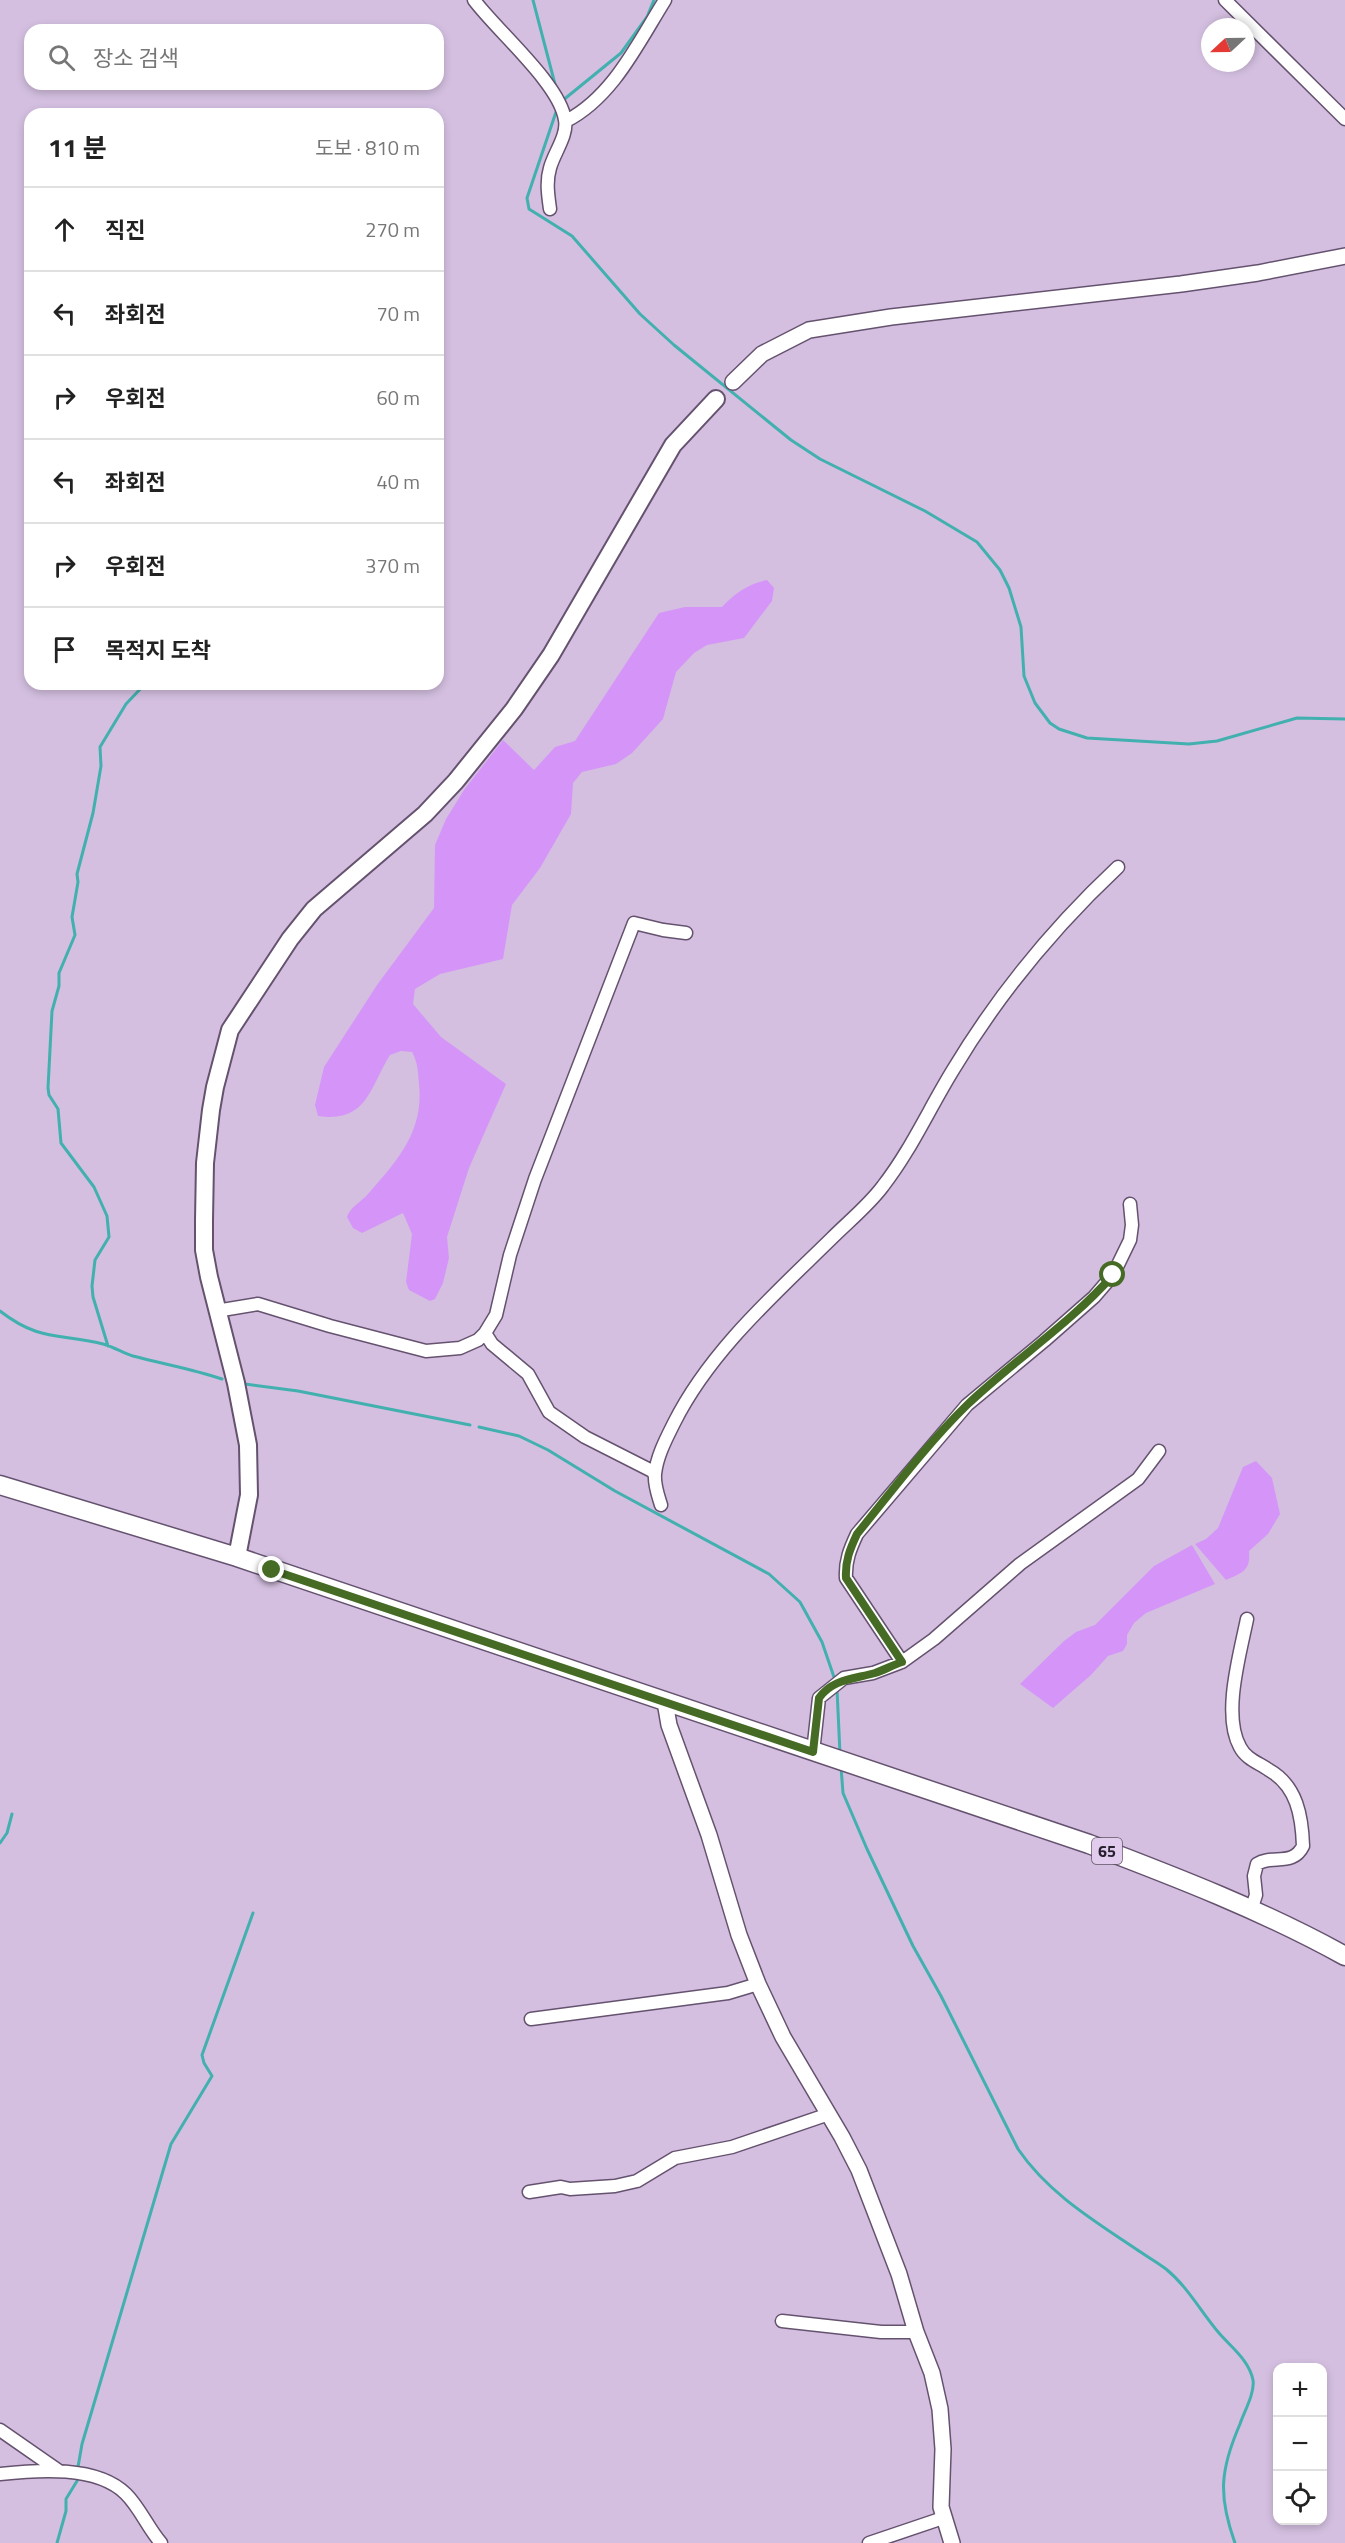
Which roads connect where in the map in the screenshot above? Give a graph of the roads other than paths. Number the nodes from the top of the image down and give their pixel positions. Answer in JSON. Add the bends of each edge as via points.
{"nodes":[{"id":1,"x":474,"y":0,"type":"edge"},
{"id":2,"x":665,"y":0,"type":"edge"},
{"id":3,"x":1225,"y":0,"type":"edge"},
{"id":4,"x":1345,"y":119,"type":"edge"},
{"id":5,"x":566,"y":121,"type":"junction"},
{"id":6,"x":550,"y":209,"type":"dead end"},
{"id":7,"x":1345,"y":256,"type":"edge"},
{"id":8,"x":733,"y":382,"type":"dead end"},
{"id":9,"x":716,"y":399,"type":"dead end"},
{"id":10,"x":1118,"y":867,"type":"dead end"},
{"id":11,"x":686,"y":933,"type":"dead end"},
{"id":12,"x":1130,"y":1204,"type":"dead end"},
{"id":13,"x":216,"y":1311,"type":"junction"},
{"id":14,"x":485,"y":1333,"type":"junction"},
{"id":15,"x":1159,"y":1451,"type":"dead end"},
{"id":16,"x":655,"y":1475,"type":"junction"},
{"id":17,"x":0,"y":1485,"type":"edge"},
{"id":18,"x":661,"y":1504,"type":"dead end"},
{"id":19,"x":237,"y":1557,"type":"junction"},
{"id":20,"x":1247,"y":1619,"type":"dead end"},
{"id":21,"x":902,"y":1662,"type":"junction"},
{"id":22,"x":665,"y":1702,"type":"junction"},
{"id":23,"x":819,"y":1754,"type":"junction"},
{"id":24,"x":1251,"y":1910,"type":"junction"},
{"id":25,"x":1345,"y":1956,"type":"edge"},
{"id":26,"x":758,"y":1984,"type":"junction"},
{"id":27,"x":531,"y":2019,"type":"dead end"},
{"id":28,"x":829,"y":2114,"type":"junction"},
{"id":29,"x":529,"y":2192,"type":"dead end"},
{"id":30,"x":782,"y":2321,"type":"dead end"},
{"id":31,"x":916,"y":2332,"type":"junction"},
{"id":32,"x":0,"y":2430,"type":"edge"},
{"id":33,"x":59,"y":2471,"type":"junction"},
{"id":34,"x":0,"y":2474,"type":"edge"},
{"id":35,"x":943,"y":2518,"type":"junction"},
{"id":36,"x":161,"y":2543,"type":"edge"},
{"id":37,"x":869,"y":2543,"type":"edge"},
{"id":38,"x":952,"y":2543,"type":"edge"}],
"edges":[{"from":1,"to":5,"type":"street","via":[[539,72]]},
{"from":2,"to":5,"type":"street","via":[[614,79],[594,101]]},
{"from":3,"to":4,"type":"street"},
{"from":5,"to":6,"type":"street","via":[[549,168]]},
{"from":7,"to":8,"type":"street","via":[[1192,282],[809,330],[762,354]]},
{"from":9,"to":13,"type":"main road","via":[[673,445],[551,655],[513,709],[425,814],[314,909],[233,1023],[215,1087],[205,1163],[204,1250]]},
{"from":10,"to":16,"type":"street","via":[[1069,914],[1011,984],[971,1041],[881,1189],[715,1359],[681,1409]]},
{"from":11,"to":14,"type":"street","via":[[634,923],[535,1179],[510,1255],[496,1315]]},
{"from":12,"to":21,"type":"street","via":[[1130,1240],[1113,1275],[1094,1297],[967,1405],[857,1534],[845,1567],[846,1578]]},
{"from":13,"to":14,"type":"street","via":[[258,1304],[426,1351],[460,1348]]},
{"from":13,"to":19,"type":"main road","via":[[248,1445],[249,1495]]},
{"from":14,"to":16,"type":"street","via":[[492,1344],[528,1374],[549,1413]]},
{"from":15,"to":21,"type":"street","via":[[1138,1479],[1020,1563]]},
{"from":16,"to":18,"type":"street"},
{"from":17,"to":19,"type":"main road","number":"65"},
{"from":19,"to":22,"type":"main road","number":"65"},
{"from":20,"to":24,"type":"street","via":[[1237,1668],[1234,1732],[1245,1755],[1287,1784],[1299,1810],[1303,1846],[1296,1856],[1257,1864],[1256,1895]]},
{"from":21,"to":23,"type":"street","via":[[844,1678],[819,1698]]},
{"from":22,"to":23,"type":"main road","number":"65"},
{"from":22,"to":26,"type":"street","via":[[669,1725]]},
{"from":23,"to":24,"type":"main road","number":"65","via":[[1089,1844]]},
{"from":24,"to":25,"type":"main road","number":"65"},
{"from":26,"to":27,"type":"street","via":[[728,1993]]},
{"from":26,"to":28,"type":"street","via":[[783,2037]]},
{"from":28,"to":29,"type":"street","via":[[732,2147],[675,2158],[630,2184]]},
{"from":28,"to":31,"type":"street","via":[[863,2180]]},
{"from":30,"to":31,"type":"street"},
{"from":31,"to":35,"type":"street","via":[[932,2373],[940,2409]]},
{"from":32,"to":33,"type":"street"},
{"from":33,"to":34,"type":"street"},
{"from":33,"to":36,"type":"street","via":[[104,2479],[115,2485],[134,2503]]},
{"from":35,"to":37,"type":"street"},
{"from":35,"to":38,"type":"street"}]}
